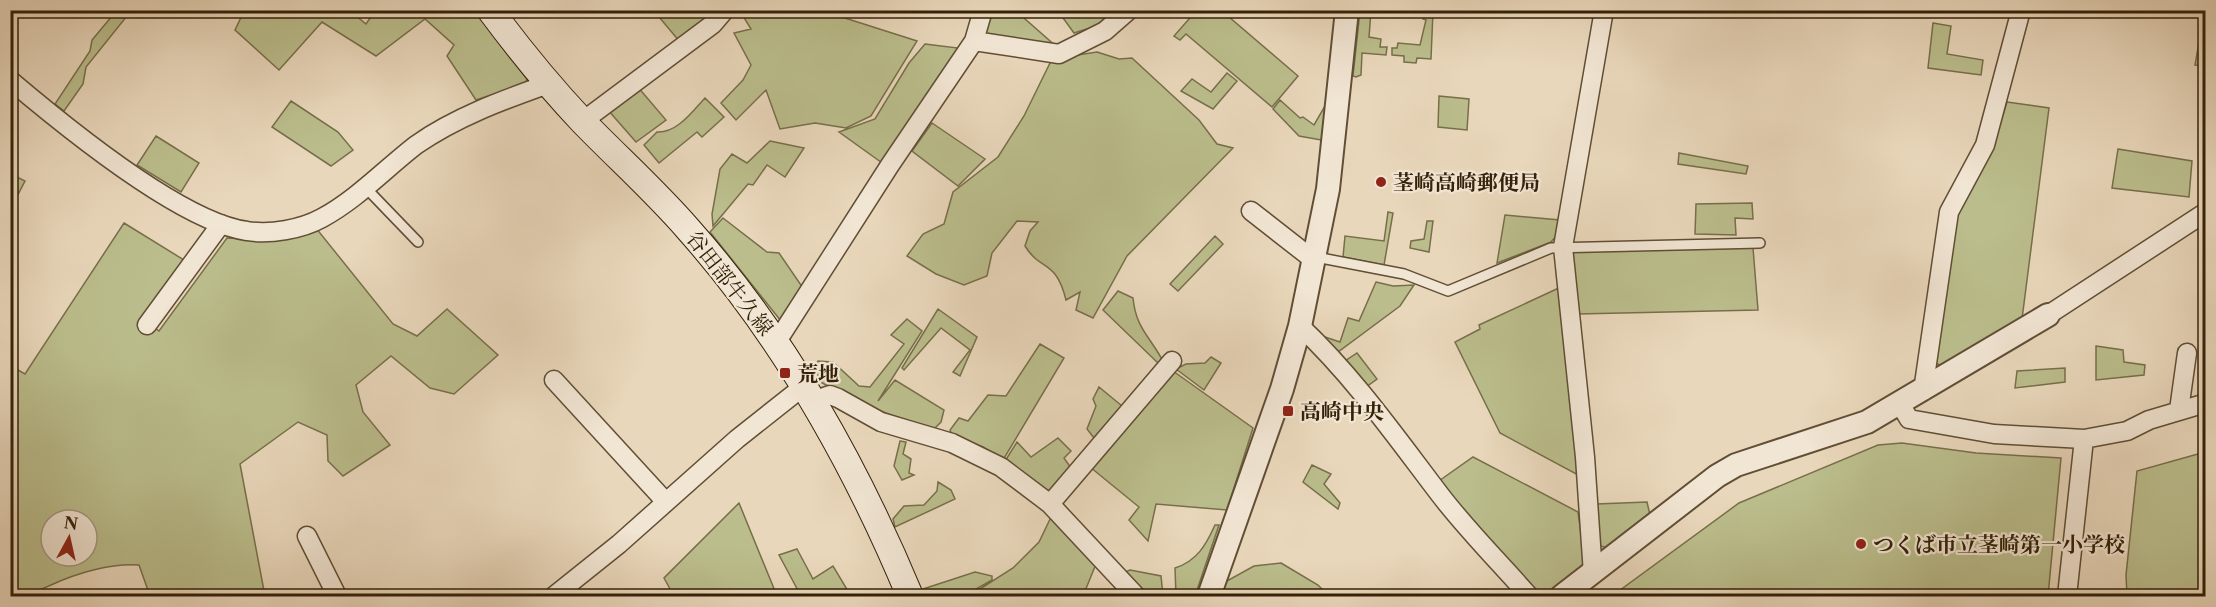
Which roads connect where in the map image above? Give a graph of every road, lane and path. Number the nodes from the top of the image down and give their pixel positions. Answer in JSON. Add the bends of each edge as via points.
{"nodes":[{"id":1,"x":490,"y":10,"type":"edge"},
{"id":2,"x":725,"y":10,"type":"edge"},
{"id":3,"x":982,"y":10,"type":"edge"},
{"id":4,"x":1129,"y":10,"type":"edge"},
{"id":5,"x":1347,"y":10,"type":"edge"},
{"id":6,"x":1604,"y":10,"type":"edge"},
{"id":7,"x":2021,"y":10,"type":"edge"},
{"id":8,"x":974,"y":41,"type":"junction"},
{"id":9,"x":10,"y":80,"type":"edge"},
{"id":10,"x":548,"y":84,"type":"junction"},
{"id":11,"x":582,"y":121,"type":"junction"},
{"id":12,"x":365,"y":187,"type":"junction"},
{"id":13,"x":1251,"y":211,"type":"dead end"},
{"id":14,"x":2205,"y":212,"type":"edge"},
{"id":15,"x":221,"y":224,"type":"junction"},
{"id":16,"x":418,"y":242,"type":"dead end"},
{"id":17,"x":1760,"y":243,"type":"dead end"},
{"id":18,"x":1563,"y":247,"type":"junction"},
{"id":19,"x":1316,"y":259,"type":"junction"},
{"id":20,"x":2048,"y":315,"type":"joint"},
{"id":21,"x":147,"y":325,"type":"dead end"},
{"id":22,"x":1300,"y":326,"type":"junction"},
{"id":23,"x":776,"y":343,"type":"junction"},
{"id":24,"x":2187,"y":353,"type":"dead end"},
{"id":25,"x":1172,"y":361,"type":"dead end"},
{"id":26,"x":554,"y":380,"type":"dead end"},
{"id":27,"x":1923,"y":391,"type":"junction"},
{"id":28,"x":808,"y":393,"type":"junction"},
{"id":29,"x":2205,"y":403,"type":"edge"},
{"id":30,"x":1899,"y":404,"type":"junction"},
{"id":31,"x":2179,"y":410,"type":"junction"},
{"id":32,"x":2084,"y":439,"type":"junction"},
{"id":33,"x":665,"y":501,"type":"junction"},
{"id":34,"x":1050,"y":504,"type":"junction"},
{"id":35,"x":307,"y":536,"type":"dead end"},
{"id":36,"x":1593,"y":574,"type":"junction"},
{"id":37,"x":337,"y":597,"type":"edge"},
{"id":38,"x":554,"y":597,"type":"edge"},
{"id":39,"x":910,"y":597,"type":"edge"},
{"id":40,"x":1136,"y":597,"type":"edge"},
{"id":41,"x":1209,"y":597,"type":"edge"},
{"id":42,"x":1529,"y":597,"type":"edge"},
{"id":43,"x":1562,"y":597,"type":"edge"},
{"id":44,"x":2067,"y":597,"type":"edge"}],
"edges":[{"from":1,"to":10,"type":"main road","name":"谷田部牛久線"},
{"from":2,"to":11,"type":"street","via":[[713,24]]},
{"from":3,"to":8,"type":"street"},
{"from":4,"to":8,"type":"street","via":[[1105,30],[1059,54]]},
{"from":5,"to":19,"type":"street","via":[[1334,140]]},
{"from":6,"to":18,"type":"street"},
{"from":7,"to":27,"type":"street","via":[[1984,145],[1949,212]]},
{"from":8,"to":23,"type":"street"},
{"from":9,"to":15,"type":"street","via":[[161,193]]},
{"from":10,"to":11,"type":"main road","name":"谷田部牛久線"},
{"from":10,"to":12,"type":"street","via":[[481,109],[432,135]]},
{"from":11,"to":23,"type":"main road","name":"谷田部牛久線","via":[[689,230]]},
{"from":12,"to":15,"type":"street","via":[[323,218],[308,224],[247,232]]},
{"from":12,"to":16,"type":"lane"},
{"from":13,"to":19,"type":"street"},
{"from":14,"to":20,"type":"street"},
{"from":15,"to":21,"type":"street"},
{"from":17,"to":18,"type":"lane"},
{"from":18,"to":19,"type":"lane","via":[[1551,248],[1449,291],[1404,274]]},
{"from":18,"to":36,"type":"street"},
{"from":19,"to":22,"type":"street"},
{"from":20,"to":27,"type":"street"},
{"from":22,"to":41,"type":"street"},
{"from":22,"to":42,"type":"street","via":[[1338,364],[1403,442],[1442,497]]},
{"from":23,"to":28,"type":"main road","name":"谷田部牛久線"},
{"from":24,"to":31,"type":"street"},
{"from":25,"to":34,"type":"street"},
{"from":26,"to":33,"type":"street"},
{"from":27,"to":30,"type":"street"},
{"from":28,"to":33,"type":"street"},
{"from":28,"to":34,"type":"street","via":[[830,395],[881,422],[978,453]]},
{"from":28,"to":39,"type":"main road","name":"谷田部牛久線","via":[[865,495]]},
{"from":29,"to":31,"type":"street"},
{"from":30,"to":32,"type":"street","via":[[1909,418],[1920,421],[1995,434]]},
{"from":30,"to":36,"type":"street","via":[[1845,431],[1736,465]]},
{"from":31,"to":32,"type":"street","via":[[2127,431]]},
{"from":32,"to":44,"type":"street"},
{"from":33,"to":38,"type":"street"},
{"from":34,"to":40,"type":"street"},
{"from":35,"to":37,"type":"street"},
{"from":36,"to":43,"type":"street"}]}
